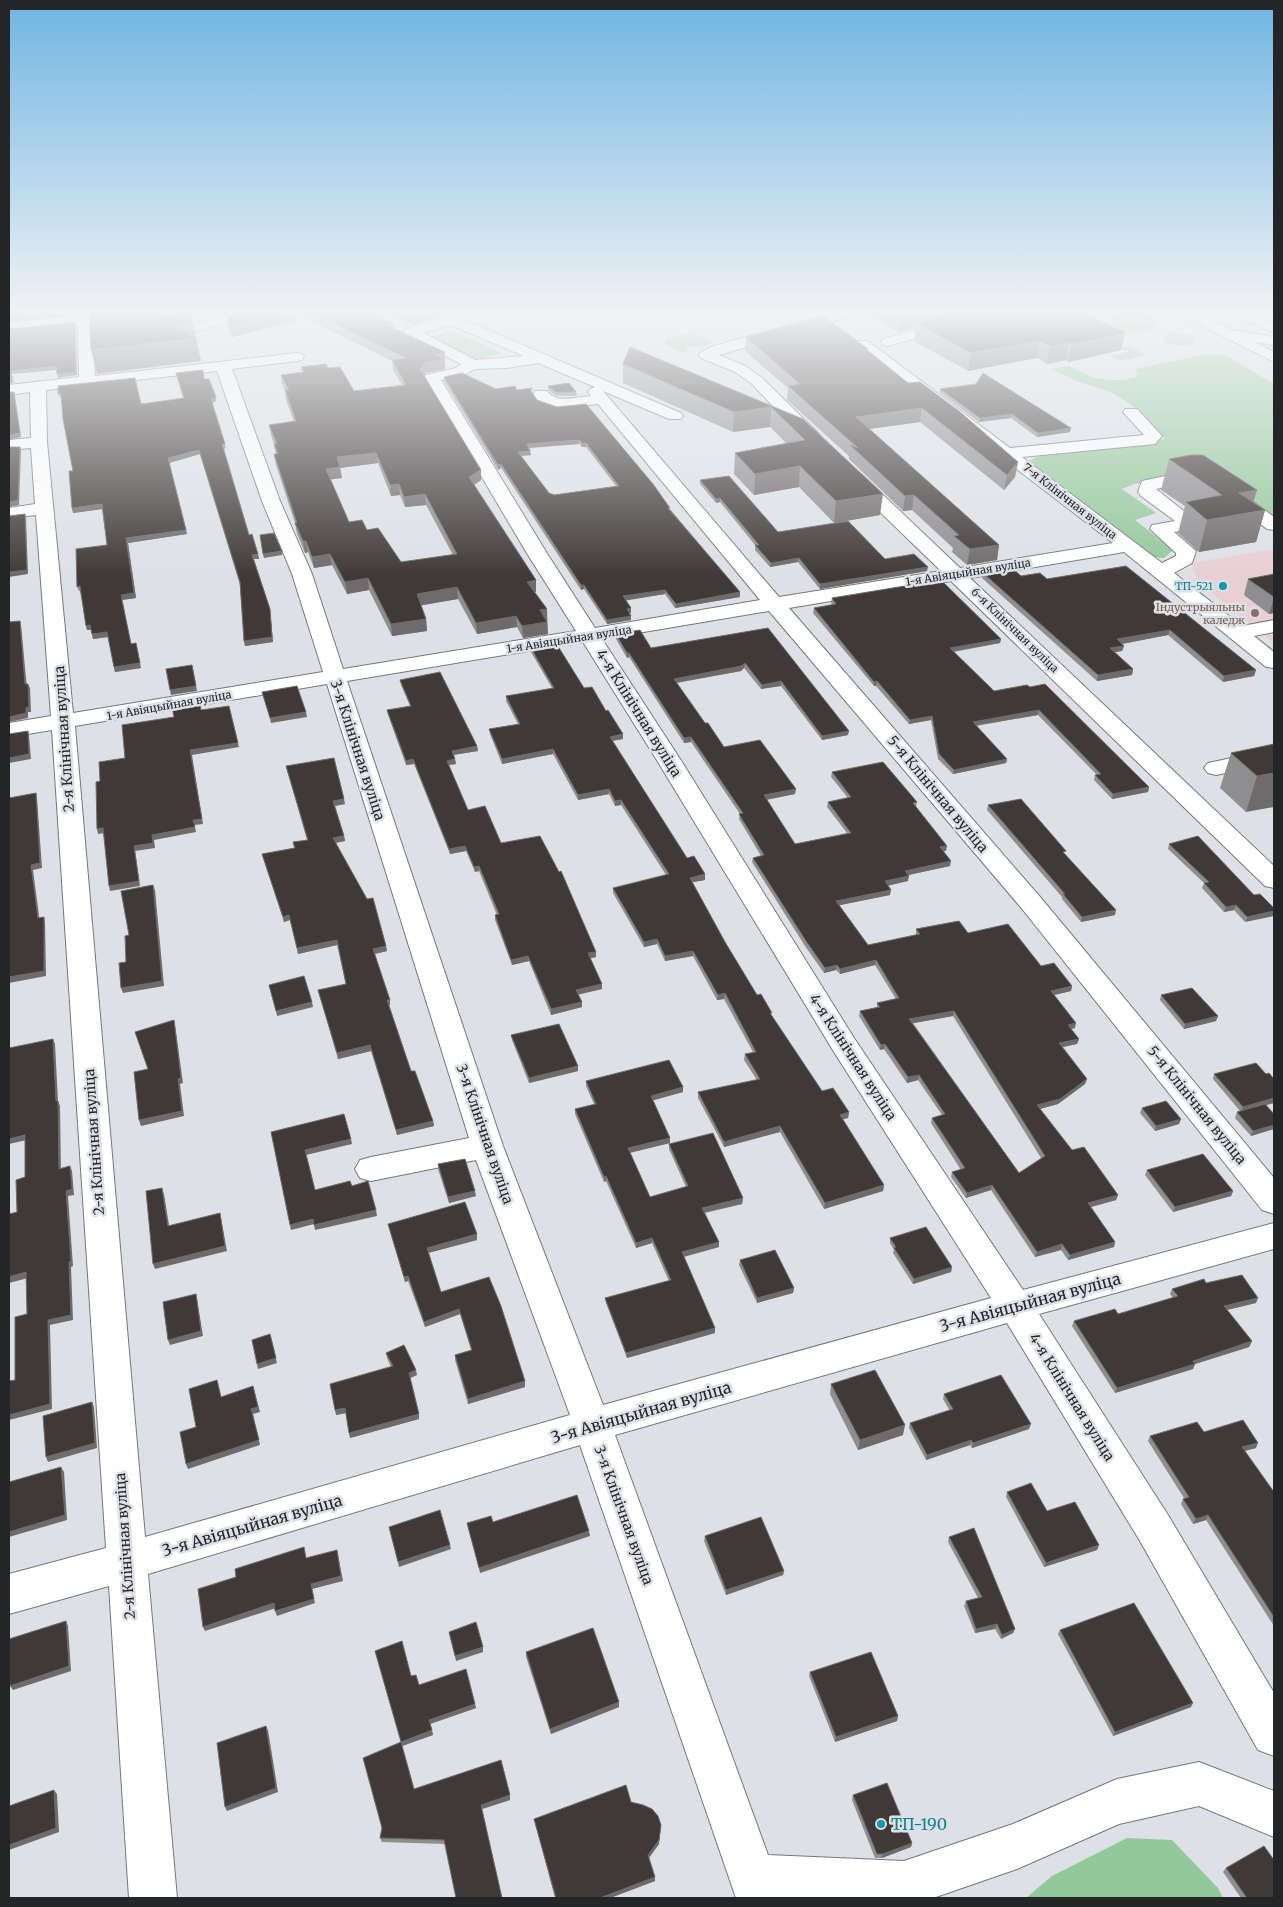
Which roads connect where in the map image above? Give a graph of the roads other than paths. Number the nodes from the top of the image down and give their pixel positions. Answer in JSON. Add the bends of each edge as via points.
{"nodes":[{"id":1,"x":23,"y":398,"type":"edge"},
{"id":2,"x":234,"y":398,"type":"edge"},
{"id":3,"x":443,"y":398,"type":"edge"},
{"id":4,"x":544,"y":398,"type":"edge"},
{"id":5,"x":589,"y":398,"type":"edge"},
{"id":6,"x":601,"y":398,"type":"edge"},
{"id":7,"x":633,"y":398,"type":"edge"},
{"id":8,"x":774,"y":398,"type":"edge"},
{"id":9,"x":935,"y":398,"type":"edge"},
{"id":10,"x":1131,"y":412,"type":"dead end"},
{"id":11,"x":675,"y":416,"type":"edge"},
{"id":12,"x":24,"y":444,"type":"edge"},
{"id":13,"x":1008,"y":453,"type":"junction"},
{"id":14,"x":45,"y":508,"type":"junction"},
{"id":15,"x":9,"y":513,"type":"edge"},
{"id":16,"x":1270,"y":532,"type":"edge"},
{"id":17,"x":1129,"y":546,"type":"junction"},
{"id":18,"x":1160,"y":572,"type":"junction"},
{"id":19,"x":956,"y":574,"type":"junction"},
{"id":20,"x":776,"y":604,"type":"junction"},
{"id":21,"x":1274,"y":626,"type":"edge"},
{"id":22,"x":1238,"y":633,"type":"junction"},
{"id":23,"x":590,"y":636,"type":"junction"},
{"id":24,"x":1274,"y":662,"type":"edge"},
{"id":25,"x":334,"y":677,"type":"junction"},
{"id":26,"x":62,"y":722,"type":"junction"},
{"id":27,"x":9,"y":730,"type":"edge"},
{"id":28,"x":1274,"y":756,"type":"edge"},
{"id":29,"x":1216,"y":768,"type":"dead end"},
{"id":30,"x":1274,"y":880,"type":"edge"},
{"id":31,"x":487,"y":1146,"type":"junction"},
{"id":32,"x":371,"y":1169,"type":"dead end"},
{"id":33,"x":1274,"y":1201,"type":"edge"},
{"id":34,"x":1274,"y":1236,"type":"edge"},
{"id":35,"x":1015,"y":1306,"type":"junction"},
{"id":36,"x":592,"y":1425,"type":"junction"},
{"id":37,"x":126,"y":1562,"type":"junction"},
{"id":38,"x":9,"y":1594,"type":"edge"},
{"id":39,"x":1274,"y":1734,"type":"edge"},
{"id":40,"x":1274,"y":1814,"type":"edge"},
{"id":41,"x":756,"y":1888,"type":"edge"},
{"id":42,"x":863,"y":1891,"type":"edge"},
{"id":43,"x":152,"y":1898,"type":"edge"}],
"edges":[{"from":1,"to":12,"type":"street","name":"2-я Клінічная вуліца"},
{"from":2,"to":25,"type":"street","name":"3-я Клінічная вуліца","via":[[271,501],[302,574]]},
{"from":3,"to":23,"type":"street","name":"4-я Клінічная вуліца"},
{"from":4,"to":5,"type":"street","name":"5-я Клінічная вуліца","via":[[558,404]]},
{"from":6,"to":20,"type":"street","name":"5-я Клінічная вуліца"},
{"from":7,"to":11,"type":"street"},
{"from":8,"to":19,"type":"street","name":"6-я Клінічная вуліца"},
{"from":9,"to":13,"type":"street","name":"7-я Клінічная вуліца"},
{"from":10,"to":13,"type":"street","via":[[1154,436],[1148,440]]},
{"from":12,"to":14,"type":"street","name":"2-я Клінічная вуліца"},
{"from":13,"to":17,"type":"street","name":"7-я Клінічная вуліца"},
{"from":14,"to":15,"type":"street"},
{"from":14,"to":26,"type":"street","name":"2-я Клінічная вуліца"},
{"from":16,"to":18,"type":"street","via":[[1214,484],[1182,480],[1148,485],[1147,492],[1191,524],[1159,530],[1186,551],[1185,559]]},
{"from":17,"to":18,"type":"street","name":"7-я Клінічная вуліца"},
{"from":17,"to":19,"type":"street","name":"1-я Авіяцыйная вуліца"},
{"from":18,"to":22,"type":"street","name":"7-я Клінічная вуліца"},
{"from":19,"to":20,"type":"street","name":"1-я Авіяцыйная вуліца"},
{"from":19,"to":30,"type":"street","name":"6-я Клінічная вуліца"},
{"from":20,"to":23,"type":"street","name":"1-я Авіяцыйная вуліца"},
{"from":20,"to":33,"type":"street","name":"5-я Клінічная вуліца","via":[[1032,904]]},
{"from":21,"to":22,"type":"street"},
{"from":22,"to":24,"type":"street","name":"7-я Клінічная вуліца"},
{"from":23,"to":25,"type":"street","name":"1-я Авіяцыйная вуліца"},
{"from":23,"to":35,"type":"street","name":"4-я Клінічная вуліца","via":[[844,1045]]},
{"from":25,"to":26,"type":"street","name":"1-я Авіяцыйная вуліца"},
{"from":25,"to":31,"type":"street","name":"3-я Клінічная вуліца"},
{"from":26,"to":27,"type":"street","name":"1-я Авіяцыйная вуліца"},
{"from":26,"to":37,"type":"street","name":"2-я Клінічная вуліца"},
{"from":28,"to":29,"type":"street"},
{"from":31,"to":32,"type":"street"},
{"from":31,"to":36,"type":"street","name":"3-я Клінічная вуліца"},
{"from":34,"to":35,"type":"street","name":"3-я Авіяцыйная вуліца"},
{"from":35,"to":36,"type":"street","name":"3-я Авіяцыйная вуліца"},
{"from":35,"to":39,"type":"street","name":"4-я Клінічная вуліца","via":[[1154,1528]]},
{"from":36,"to":37,"type":"street","name":"3-я Авіяцыйная вуліца"},
{"from":36,"to":41,"type":"street","name":"3-я Клінічная вуліца"},
{"from":37,"to":38,"type":"street","name":"3-я Авіяцыйная вуліца"},
{"from":37,"to":43,"type":"street","name":"2-я Клінічная вуліца"},
{"from":40,"to":42,"type":"street","via":[[1199,1784],[1117,1802],[1016,1846],[904,1885]]},
{"from":41,"to":42,"type":"street"}]}
